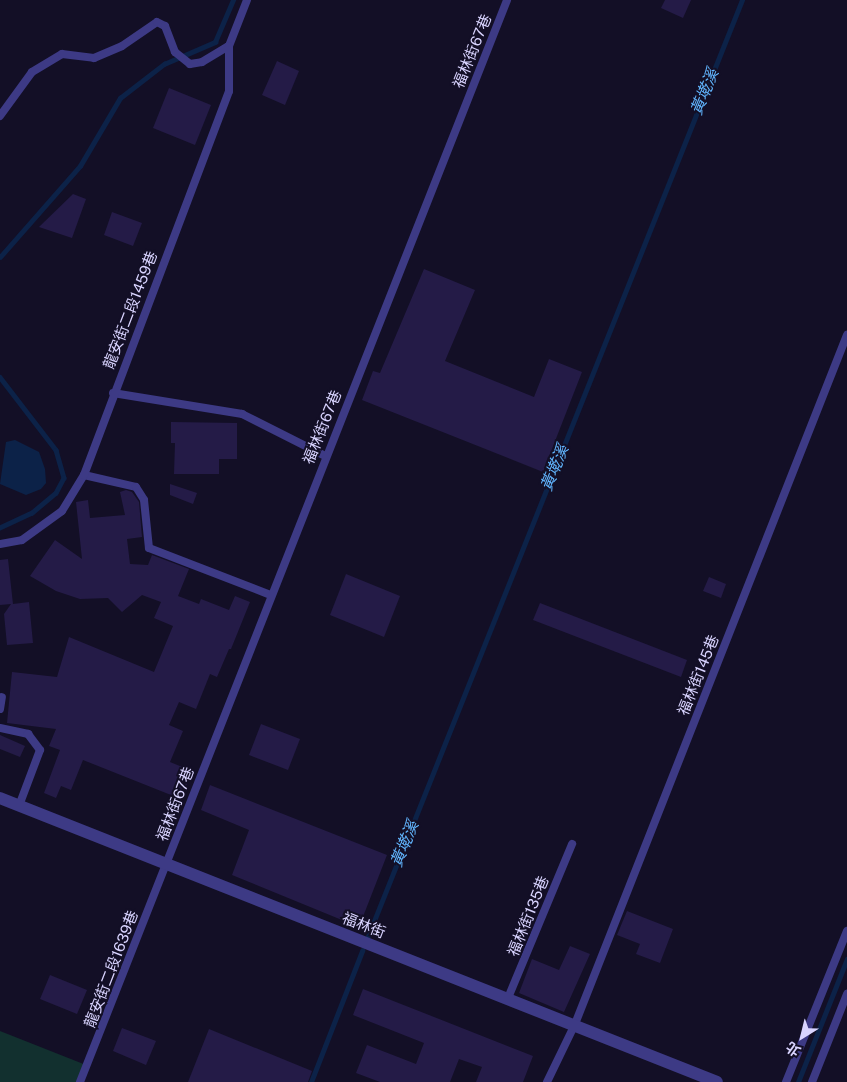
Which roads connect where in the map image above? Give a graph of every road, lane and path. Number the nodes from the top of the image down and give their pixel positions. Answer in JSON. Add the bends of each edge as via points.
{"nodes":[{"id":1,"x":247,"y":0,"type":"edge"},
{"id":2,"x":508,"y":0,"type":"edge"},
{"id":3,"x":229,"y":46,"type":"junction"},
{"id":4,"x":0,"y":116,"type":"edge"},
{"id":5,"x":847,"y":335,"type":"edge"},
{"id":6,"x":113,"y":393,"type":"junction"},
{"id":7,"x":326,"y":456,"type":"junction"},
{"id":8,"x":84,"y":475,"type":"junction"},
{"id":9,"x":0,"y":544,"type":"edge"},
{"id":10,"x":271,"y":595,"type":"junction"},
{"id":11,"x":2,"y":697,"type":"dead end"},
{"id":12,"x":0,"y":709,"type":"edge"},
{"id":13,"x":0,"y":728,"type":"edge"},
{"id":14,"x":0,"y":798,"type":"edge"},
{"id":15,"x":20,"y":806,"type":"junction"},
{"id":16,"x":572,"y":844,"type":"dead end"},
{"id":17,"x":166,"y":865,"type":"junction"},
{"id":18,"x":847,"y":931,"type":"edge"},
{"id":19,"x":847,"y":994,"type":"edge"},
{"id":20,"x":508,"y":998,"type":"junction"},
{"id":21,"x":575,"y":1024,"type":"junction"},
{"id":22,"x":82,"y":1082,"type":"edge"},
{"id":23,"x":547,"y":1082,"type":"edge"},
{"id":24,"x":717,"y":1082,"type":"edge"},
{"id":25,"x":786,"y":1082,"type":"edge"},
{"id":26,"x":812,"y":1082,"type":"edge"}],
"edges":[{"from":1,"to":3,"type":"lane"},
{"from":2,"to":7,"type":"lane","name":"福林街67巷"},
{"from":3,"to":4,"type":"lane","via":[[202,62],[190,64],[175,52],[165,26],[157,22],[122,46],[94,58],[62,54],[32,72]]},
{"from":3,"to":6,"type":"lane","name":"龍安街二段1459巷","via":[[229,91]]},
{"from":5,"to":21,"type":"lane","name":"福林街145巷"},
{"from":6,"to":7,"type":"lane","via":[[242,414]]},
{"from":6,"to":8,"type":"lane","name":"龍安街二段1459巷"},
{"from":7,"to":10,"type":"lane","name":"福林街67巷"},
{"from":8,"to":9,"type":"lane","name":"龍安街二段1459巷","via":[[62,511],[22,540]]},
{"from":8,"to":10,"type":"lane","via":[[136,487],[144,500],[149,548]]},
{"from":10,"to":17,"type":"lane","name":"福林街67巷"},
{"from":11,"to":12,"type":"lane"},
{"from":13,"to":15,"type":"lane","via":[[28,734],[40,750]]},
{"from":14,"to":15,"type":"street","name":"福林街"},
{"from":15,"to":17,"type":"street","name":"福林街"},
{"from":16,"to":20,"type":"lane","name":"福林街135巷"},
{"from":17,"to":20,"type":"street","name":"福林街"},
{"from":17,"to":22,"type":"lane","name":"龍安街二段1639巷"},
{"from":18,"to":25,"type":"lane"},
{"from":19,"to":26,"type":"lane"},
{"from":20,"to":21,"type":"street","name":"福林街"},
{"from":21,"to":23,"type":"lane","name":"福林街145巷"},
{"from":21,"to":24,"type":"street","name":"福林街"}]}
